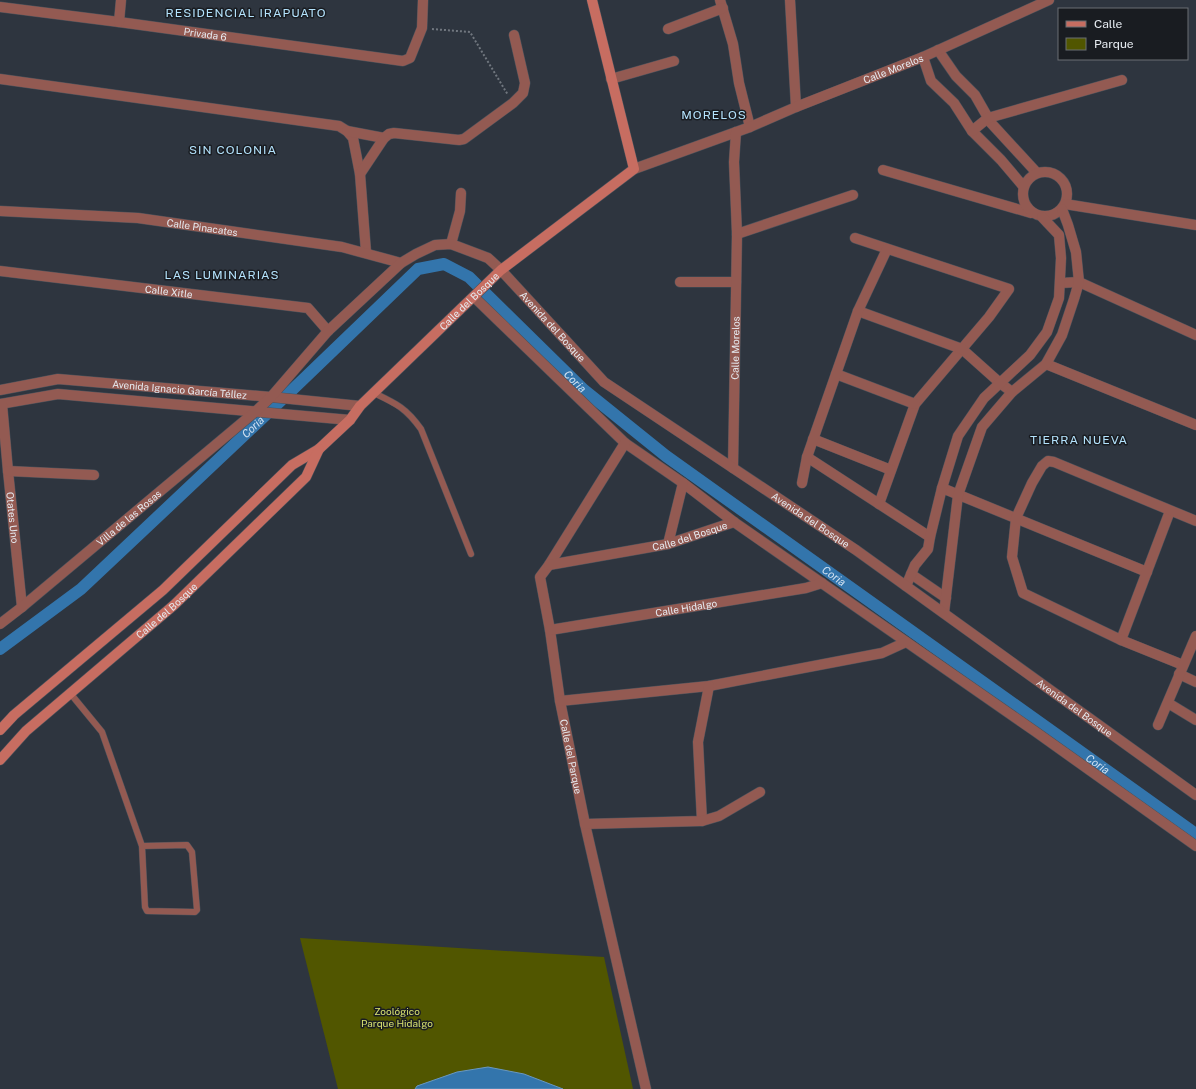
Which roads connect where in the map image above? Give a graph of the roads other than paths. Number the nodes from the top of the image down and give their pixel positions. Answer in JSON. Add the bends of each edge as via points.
{"nodes":[{"id":1,"x":121,"y":0,"type":"edge"},
{"id":2,"x":423,"y":0,"type":"edge"},
{"id":3,"x":592,"y":0,"type":"edge"},
{"id":4,"x":790,"y":0,"type":"edge"},
{"id":5,"x":1049,"y":0,"type":"edge"},
{"id":6,"x":721,"y":4,"type":"edge"},
{"id":7,"x":0,"y":7,"type":"edge"},
{"id":8,"x":119,"y":22,"type":"junction"},
{"id":9,"x":668,"y":29,"type":"dead end"},
{"id":10,"x":514,"y":35,"type":"dead end"},
{"id":11,"x":938,"y":50,"type":"junction"},
{"id":12,"x":923,"y":57,"type":"junction"},
{"id":13,"x":674,"y":61,"type":"dead end"},
{"id":14,"x":0,"y":79,"type":"edge"},
{"id":15,"x":611,"y":79,"type":"junction"},
{"id":16,"x":1122,"y":80,"type":"dead end"},
{"id":17,"x":796,"y":107,"type":"junction"},
{"id":18,"x":988,"y":118,"type":"junction"},
{"id":19,"x":750,"y":127,"type":"junction"},
{"id":20,"x":972,"y":130,"type":"junction"},
{"id":21,"x":347,"y":131,"type":"junction"},
{"id":22,"x":736,"y":132,"type":"junction"},
{"id":23,"x":384,"y":138,"type":"junction"},
{"id":24,"x":634,"y":169,"type":"junction"},
{"id":25,"x":883,"y":170,"type":"dead end"},
{"id":26,"x":1037,"y":173,"type":"junction"},
{"id":27,"x":360,"y":174,"type":"junction"},
{"id":28,"x":1023,"y":186,"type":"junction"},
{"id":29,"x":461,"y":193,"type":"dead end"},
{"id":30,"x":853,"y":195,"type":"dead end"},
{"id":31,"x":1064,"y":206,"type":"junction"},
{"id":32,"x":0,"y":211,"type":"edge"},
{"id":33,"x":1031,"y":212,"type":"junction"},
{"id":34,"x":1042,"y":217,"type":"junction"},
{"id":35,"x":1196,"y":225,"type":"edge"},
{"id":36,"x":737,"y":234,"type":"junction"},
{"id":37,"x":855,"y":238,"type":"dead end"},
{"id":38,"x":451,"y":244,"type":"junction"},
{"id":39,"x":435,"y":245,"type":"joint"},
{"id":40,"x":887,"y":249,"type":"junction"},
{"id":41,"x":366,"y":252,"type":"junction"},
{"id":42,"x":401,"y":263,"type":"junction"},
{"id":43,"x":501,"y":270,"type":"junction"},
{"id":44,"x":0,"y":271,"type":"edge"},
{"id":45,"x":680,"y":282,"type":"dead end"},
{"id":46,"x":736,"y":282,"type":"junction"},
{"id":47,"x":1079,"y":282,"type":"junction"},
{"id":48,"x":1061,"y":283,"type":"junction"},
{"id":49,"x":476,"y":294,"type":"junction"},
{"id":50,"x":858,"y":311,"type":"junction"},
{"id":51,"x":328,"y":331,"type":"junction"},
{"id":52,"x":1196,"y":335,"type":"edge"},
{"id":53,"x":962,"y":349,"type":"junction"},
{"id":54,"x":1046,"y":364,"type":"junction"},
{"id":55,"x":836,"y":374,"type":"junction"},
{"id":56,"x":1000,"y":383,"type":"junction"},
{"id":57,"x":0,"y":390,"type":"edge"},
{"id":58,"x":1012,"y":392,"type":"junction"},
{"id":59,"x":374,"y":393,"type":"junction"},
{"id":60,"x":276,"y":398,"type":"junction"},
{"id":61,"x":1,"y":404,"type":"edge"},
{"id":62,"x":915,"y":404,"type":"junction"},
{"id":63,"x":360,"y":406,"type":"junction"},
{"id":64,"x":256,"y":411,"type":"junction"},
{"id":65,"x":350,"y":420,"type":"junction"},
{"id":66,"x":1196,"y":425,"type":"edge"},
{"id":67,"x":813,"y":439,"type":"junction"},
{"id":68,"x":625,"y":443,"type":"junction"},
{"id":69,"x":319,"y":449,"type":"junction"},
{"id":70,"x":807,"y":457,"type":"junction"},
{"id":71,"x":733,"y":468,"type":"junction"},
{"id":72,"x":891,"y":470,"type":"junction"},
{"id":73,"x":8,"y":471,"type":"junction"},
{"id":74,"x":94,"y":474,"type":"dead end"},
{"id":75,"x":683,"y":483,"type":"junction"},
{"id":76,"x":802,"y":483,"type":"dead end"},
{"id":77,"x":942,"y":488,"type":"junction"},
{"id":78,"x":958,"y":495,"type":"junction"},
{"id":79,"x":879,"y":504,"type":"junction"},
{"id":80,"x":1170,"y":511,"type":"junction"},
{"id":81,"x":1016,"y":518,"type":"junction"},
{"id":82,"x":1196,"y":521,"type":"edge"},
{"id":83,"x":734,"y":522,"type":"junction"},
{"id":84,"x":930,"y":537,"type":"junction"},
{"id":85,"x":668,"y":544,"type":"junction"},
{"id":86,"x":471,"y":554,"type":"dead end"},
{"id":87,"x":549,"y":565,"type":"junction"},
{"id":88,"x":1146,"y":572,"type":"junction"},
{"id":89,"x":911,"y":574,"type":"junction"},
{"id":90,"x":822,"y":583,"type":"junction"},
{"id":91,"x":906,"y":586,"type":"junction"},
{"id":92,"x":946,"y":598,"type":"junction"},
{"id":93,"x":22,"y":607,"type":"junction"},
{"id":94,"x":944,"y":613,"type":"junction"},
{"id":95,"x":0,"y":624,"type":"edge"},
{"id":96,"x":550,"y":630,"type":"junction"},
{"id":97,"x":1196,"y":636,"type":"edge"},
{"id":98,"x":1121,"y":640,"type":"junction"},
{"id":99,"x":906,"y":642,"type":"junction"},
{"id":100,"x":1181,"y":670,"type":"junction"},
{"id":101,"x":1196,"y":682,"type":"edge"},
{"id":102,"x":710,"y":686,"type":"junction"},
{"id":103,"x":70,"y":693,"type":"junction"},
{"id":104,"x":560,"y":702,"type":"junction"},
{"id":105,"x":1168,"y":703,"type":"junction"},
{"id":106,"x":1196,"y":720,"type":"edge"},
{"id":107,"x":1158,"y":725,"type":"dead end"},
{"id":108,"x":0,"y":730,"type":"edge"},
{"id":109,"x":0,"y":760,"type":"edge"},
{"id":110,"x":760,"y":792,"type":"dead end"},
{"id":111,"x":1196,"y":795,"type":"edge"},
{"id":112,"x":702,"y":821,"type":"junction"},
{"id":113,"x":585,"y":824,"type":"junction"},
{"id":114,"x":142,"y":846,"type":"junction"},
{"id":115,"x":1196,"y":846,"type":"edge"},
{"id":116,"x":646,"y":1089,"type":"edge"}],
"edges":[{"from":1,"to":8,"type":"street"},
{"from":2,"to":8,"type":"street","name":"Privada 6","via":[[422,28],[410,58],[403,61]]},
{"from":3,"to":15,"type":"street"},
{"from":4,"to":17,"type":"street"},
{"from":5,"to":11,"type":"street","name":"Calle Morelos"},
{"from":6,"to":9,"type":"street"},
{"from":6,"to":19,"type":"street","via":[[733,44]]},
{"from":7,"to":8,"type":"street","name":"Privada 6"},
{"from":10,"to":23,"type":"street","via":[[526,83],[523,94],[513,103],[464,139],[394,133]]},
{"from":11,"to":12,"type":"street","name":"Calle Morelos"},
{"from":11,"to":18,"type":"street","via":[[956,76],[974,95]]},
{"from":12,"to":17,"type":"street","name":"Calle Morelos"},
{"from":12,"to":20,"type":"street","via":[[931,81],[954,103]]},
{"from":13,"to":15,"type":"street"},
{"from":14,"to":21,"type":"street","via":[[339,126]]},
{"from":15,"to":24,"type":"street"},
{"from":16,"to":18,"type":"street"},
{"from":17,"to":19,"type":"street","name":"Calle Morelos"},
{"from":18,"to":20,"type":"street"},
{"from":18,"to":26,"type":"street"},
{"from":19,"to":22,"type":"street","name":"Calle Morelos"},
{"from":20,"to":28,"type":"street"},
{"from":21,"to":23,"type":"street"},
{"from":21,"to":27,"type":"street","via":[[353,138]]},
{"from":22,"to":24,"type":"street","name":"Calle Morelos"},
{"from":22,"to":36,"type":"street","name":"Calle Morelos","via":[[734,162]]},
{"from":23,"to":27,"type":"street"},
{"from":24,"to":43,"type":"street","name":"Calle del Bosque"},
{"from":25,"to":33,"type":"street"},
{"from":26,"to":28,"type":"street"},
{"from":26,"to":31,"type":"street","via":[[1046,171],[1060,177],[1067,189]]},
{"from":27,"to":41,"type":"street"},
{"from":28,"to":33,"type":"street","via":[[1022,201]]},
{"from":29,"to":38,"type":"street","via":[[460,211]]},
{"from":30,"to":36,"type":"street"},
{"from":31,"to":34,"type":"street","via":[[1054,215]]},
{"from":31,"to":35,"type":"street"},
{"from":31,"to":47,"type":"street","via":[[1076,252]]},
{"from":32,"to":41,"type":"street","name":"Calle Pinacates","via":[[138,218]]},
{"from":33,"to":34,"type":"street"},
{"from":34,"to":48,"type":"street","via":[[1059,235]]},
{"from":36,"to":46,"type":"street","name":"Calle Morelos"},
{"from":37,"to":40,"type":"street"},
{"from":38,"to":39,"type":"street","name":"Avenida del Bosque"},
{"from":38,"to":43,"type":"street","name":"Avenida del Bosque","via":[[488,258]]},
{"from":39,"to":42,"type":"street","name":"Villa de las Rosas"},
{"from":40,"to":50,"type":"street"},
{"from":40,"to":53,"type":"street","via":[[1009,289]]},
{"from":41,"to":42,"type":"street","name":"Calle Pinacates"},
{"from":42,"to":51,"type":"street","name":"Villa de las Rosas"},
{"from":43,"to":49,"type":"street","name":"Calle del Bosque"},
{"from":43,"to":71,"type":"street","name":"Avenida del Bosque","via":[[604,382]]},
{"from":44,"to":51,"type":"street","name":"Calle Xitle","via":[[308,308]]},
{"from":45,"to":46,"type":"street"},
{"from":46,"to":71,"type":"street","name":"Calle Morelos"},
{"from":47,"to":48,"type":"street"},
{"from":47,"to":52,"type":"street"},
{"from":47,"to":54,"type":"street","via":[[1062,335]]},
{"from":48,"to":56,"type":"street","via":[[1059,298],[1047,332],[1030,355]]},
{"from":49,"to":59,"type":"street","name":"Calle del Bosque"},
{"from":49,"to":68,"type":"street"},
{"from":50,"to":53,"type":"street"},
{"from":50,"to":55,"type":"street"},
{"from":51,"to":60,"type":"street","name":"Villa de las Rosas"},
{"from":53,"to":56,"type":"street"},
{"from":53,"to":62,"type":"street"},
{"from":54,"to":58,"type":"street"},
{"from":54,"to":66,"type":"street"},
{"from":55,"to":62,"type":"street"},
{"from":55,"to":67,"type":"street"},
{"from":56,"to":58,"type":"street"},
{"from":56,"to":77,"type":"street","via":[[984,398],[958,436]]},
{"from":57,"to":60,"type":"street","name":"Avenida Ignacio García Téllez","via":[[58,379]]},
{"from":58,"to":78,"type":"street","via":[[982,427]]},
{"from":59,"to":63,"type":"street","name":"Calle del Bosque"},
{"from":59,"to":86,"type":"lane","via":[[398,405],[422,429]]},
{"from":60,"to":63,"type":"street","name":"Avenida Ignacio García Téllez"},
{"from":60,"to":64,"type":"street","name":"Villa de las Rosas"},
{"from":61,"to":64,"type":"street","name":"Avenida Ignacio García Téllez","via":[[58,394]]},
{"from":61,"to":73,"type":"street","name":"Otates Uno"},
{"from":62,"to":72,"type":"street"},
{"from":63,"to":65,"type":"street","name":"Calle del Bosque"},
{"from":64,"to":65,"type":"street","name":"Avenida Ignacio García Téllez"},
{"from":64,"to":93,"type":"street","name":"Villa de las Rosas"},
{"from":65,"to":69,"type":"street","name":"Calle del Bosque"},
{"from":67,"to":70,"type":"street"},
{"from":67,"to":72,"type":"street"},
{"from":68,"to":75,"type":"street"},
{"from":68,"to":87,"type":"street","name":"Calle del Parque"},
{"from":69,"to":103,"type":"street","name":"Calle del Bosque","via":[[306,477],[300,483],[174,605]]},
{"from":69,"to":108,"type":"street","name":"Calle del Bosque","via":[[292,465],[163,590],[14,715]]},
{"from":70,"to":76,"type":"street"},
{"from":70,"to":79,"type":"street"},
{"from":71,"to":91,"type":"street","name":"Avenida del Bosque"},
{"from":72,"to":79,"type":"street"},
{"from":73,"to":74,"type":"street"},
{"from":73,"to":93,"type":"street","name":"Otates Uno"},
{"from":75,"to":83,"type":"street"},
{"from":75,"to":85,"type":"street"},
{"from":77,"to":78,"type":"street"},
{"from":77,"to":84,"type":"street"},
{"from":78,"to":81,"type":"street"},
{"from":78,"to":92,"type":"street"},
{"from":79,"to":84,"type":"street"},
{"from":80,"to":81,"type":"street","via":[[1048,461],[1032,483]]},
{"from":80,"to":82,"type":"street"},
{"from":80,"to":88,"type":"street"},
{"from":81,"to":88,"type":"street"},
{"from":81,"to":98,"type":"street","via":[[1012,557],[1023,593]]},
{"from":83,"to":85,"type":"street","name":"Calle del Bosque"},
{"from":83,"to":90,"type":"street"},
{"from":84,"to":89,"type":"street","via":[[928,549]]},
{"from":85,"to":87,"type":"street","name":"Calle del Bosque"},
{"from":87,"to":96,"type":"street","name":"Calle del Parque","via":[[540,578]]},
{"from":88,"to":98,"type":"street"},
{"from":89,"to":91,"type":"street"},
{"from":89,"to":92,"type":"street"},
{"from":90,"to":96,"type":"street","name":"Calle Hidalgo","via":[[806,588]]},
{"from":90,"to":99,"type":"street"},
{"from":91,"to":94,"type":"street","name":"Avenida del Bosque"},
{"from":92,"to":94,"type":"street"},
{"from":93,"to":95,"type":"street","name":"Villa de las Rosas"},
{"from":94,"to":111,"type":"street","name":"Avenida del Bosque"},
{"from":96,"to":104,"type":"street","name":"Calle del Parque"},
{"from":97,"to":100,"type":"street"},
{"from":98,"to":100,"type":"street"},
{"from":99,"to":102,"type":"street","via":[[882,653]]},
{"from":99,"to":115,"type":"street"},
{"from":100,"to":101,"type":"street"},
{"from":100,"to":105,"type":"street"},
{"from":102,"to":104,"type":"street"},
{"from":102,"to":112,"type":"street","via":[[698,742]]},
{"from":103,"to":109,"type":"street","name":"Calle del Bosque","via":[[26,731]]},
{"from":103,"to":114,"type":"lane","via":[[102,732]]},
{"from":104,"to":113,"type":"street","name":"Calle del Parque"},
{"from":105,"to":106,"type":"street"},
{"from":105,"to":107,"type":"street"},
{"from":110,"to":112,"type":"street","via":[[719,816]]},
{"from":112,"to":113,"type":"street"},
{"from":113,"to":116,"type":"street","name":"Calle del Parque"},
{"from":114,"to":114,"type":"lane","via":[[147,911],[195,912],[197,910],[192,852],[187,845]]}]}
